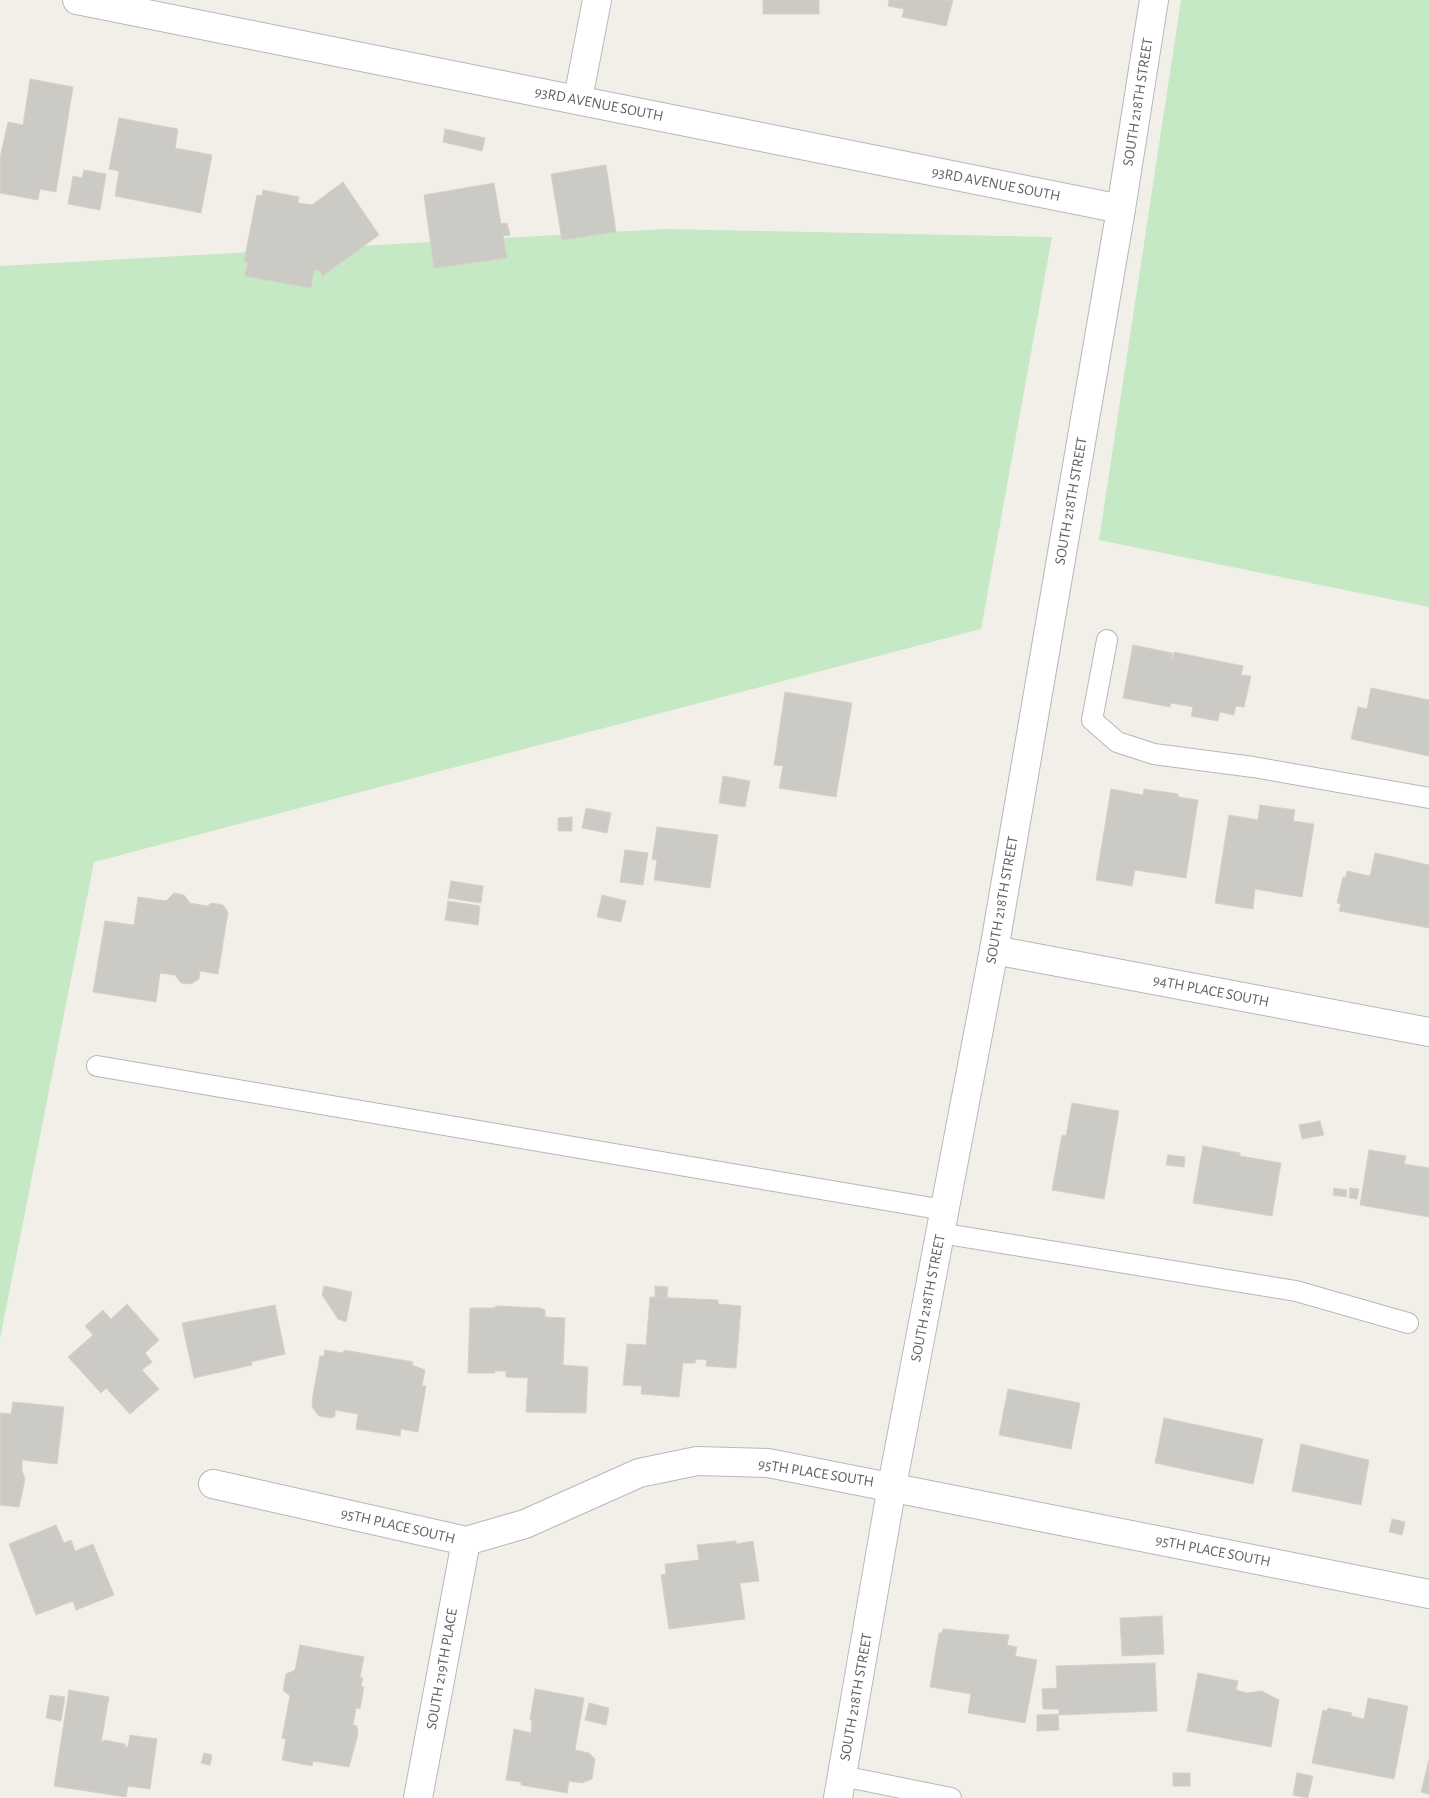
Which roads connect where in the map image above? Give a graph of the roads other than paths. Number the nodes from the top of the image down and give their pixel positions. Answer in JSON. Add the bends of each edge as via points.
{"nodes":[{"id":1,"x":77,"y":0,"type":"edge"},
{"id":2,"x":597,"y":0,"type":"edge"},
{"id":3,"x":1154,"y":0,"type":"edge"},
{"id":4,"x":128,"y":4,"type":"edge"},
{"id":5,"x":578,"y":100,"type":"junction"},
{"id":6,"x":1121,"y":209,"type":"junction"},
{"id":7,"x":1107,"y":640,"type":"dead end"},
{"id":8,"x":1429,"y":798,"type":"edge"},
{"id":9,"x":994,"y":950,"type":"junction"},
{"id":10,"x":1429,"y":1032,"type":"edge"},
{"id":11,"x":97,"y":1066,"type":"dead end"},
{"id":12,"x":942,"y":1222,"type":"junction"},
{"id":13,"x":1408,"y":1323,"type":"dead end"},
{"id":14,"x":213,"y":1484,"type":"dead end"},
{"id":15,"x":892,"y":1486,"type":"junction"},
{"id":16,"x":466,"y":1541,"type":"junction"},
{"id":17,"x":1429,"y":1594,"type":"edge"},
{"id":18,"x":840,"y":1787,"type":"edge"},
{"id":19,"x":418,"y":1798,"type":"edge"},
{"id":20,"x":952,"y":1798,"type":"edge"}],
"edges":[{"from":1,"to":4,"type":"street","name":"93RD AVENUE SOUTH"},
{"from":2,"to":5,"type":"street"},
{"from":3,"to":6,"type":"street","name":"SOUTH 218TH STREET"},
{"from":4,"to":5,"type":"street","name":"93RD AVENUE SOUTH"},
{"from":5,"to":6,"type":"street","name":"93RD AVENUE SOUTH"},
{"from":6,"to":9,"type":"street","name":"SOUTH 218TH STREET"},
{"from":7,"to":8,"type":"lane","via":[[1092,720],[1117,742],[1154,754],[1253,767]]},
{"from":9,"to":10,"type":"street","name":"94TH PLACE SOUTH"},
{"from":9,"to":12,"type":"street","name":"SOUTH 218TH STREET"},
{"from":11,"to":12,"type":"lane"},
{"from":12,"to":13,"type":"lane","via":[[1296,1291]]},
{"from":12,"to":15,"type":"street","name":"SOUTH 218TH STREET"},
{"from":14,"to":16,"type":"street","name":"95TH PLACE SOUTH"},
{"from":15,"to":16,"type":"street","name":"95TH PLACE SOUTH","via":[[768,1463],[697,1461],[639,1473],[525,1524]]},
{"from":15,"to":17,"type":"street","name":"95TH PLACE SOUTH"},
{"from":15,"to":18,"type":"street","name":"SOUTH 218TH STREET"},
{"from":16,"to":19,"type":"street","name":"SOUTH 219TH PLACE"},
{"from":18,"to":20,"type":"lane"}]}
